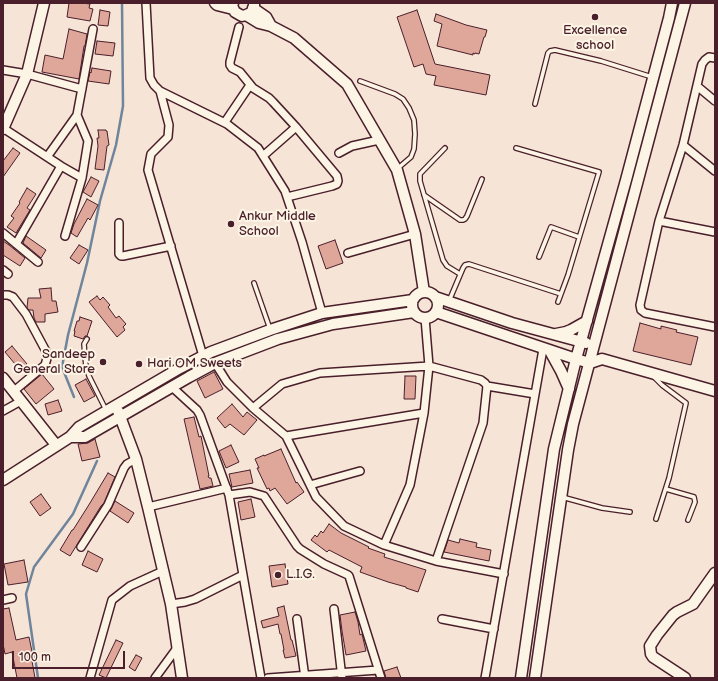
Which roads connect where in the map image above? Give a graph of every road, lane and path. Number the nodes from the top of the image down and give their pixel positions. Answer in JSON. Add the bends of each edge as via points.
{"nodes":[{"id":1,"x":44,"y":3,"type":"edge"},
{"id":2,"x":146,"y":3,"type":"edge"},
{"id":3,"x":215,"y":3,"type":"edge"},
{"id":4,"x":672,"y":3,"type":"edge"},
{"id":5,"x":685,"y":3,"type":"edge"},
{"id":6,"x":233,"y":6,"type":"edge"},
{"id":7,"x":251,"y":9,"type":"edge"},
{"id":8,"x":239,"y":27,"type":"dead end"},
{"id":9,"x":93,"y":29,"type":"dead end"},
{"id":10,"x":715,"y":58,"type":"edge"},
{"id":11,"x":3,"y":70,"type":"edge"},
{"id":12,"x":27,"y":74,"type":"junction"},
{"id":13,"x":653,"y":78,"type":"junction"},
{"id":14,"x":360,"y":81,"type":"dead end"},
{"id":15,"x":250,"y":85,"type":"junction"},
{"id":16,"x":697,"y":86,"type":"junction"},
{"id":17,"x":82,"y":89,"type":"junction"},
{"id":18,"x":160,"y":91,"type":"junction"},
{"id":19,"x":715,"y":101,"type":"edge"},
{"id":20,"x":535,"y":104,"type":"dead end"},
{"id":21,"x":77,"y":115,"type":"junction"},
{"id":22,"x":225,"y":122,"type":"junction"},
{"id":23,"x":296,"y":127,"type":"junction"},
{"id":24,"x":3,"y":128,"type":"edge"},
{"id":25,"x":379,"y":140,"type":"junction"},
{"id":26,"x":683,"y":145,"type":"junction"},
{"id":27,"x":445,"y":148,"type":"dead end"},
{"id":28,"x":516,"y":148,"type":"dead end"},
{"id":29,"x":339,"y":153,"type":"dead end"},
{"id":30,"x":263,"y":156,"type":"junction"},
{"id":31,"x":47,"y":157,"type":"junction"},
{"id":32,"x":61,"y":166,"type":"junction"},
{"id":33,"x":396,"y":170,"type":"junction"},
{"id":34,"x":715,"y":171,"type":"edge"},
{"id":35,"x":82,"y":178,"type":"junction"},
{"id":36,"x":482,"y":179,"type":"dead end"},
{"id":37,"x":424,"y":195,"type":"junction"},
{"id":38,"x":287,"y":198,"type":"junction"},
{"id":39,"x":659,"y":221,"type":"junction"},
{"id":40,"x":119,"y":223,"type":"dead end"},
{"id":41,"x":715,"y":232,"type":"edge"},
{"id":42,"x":3,"y":233,"type":"edge"},
{"id":43,"x":415,"y":234,"type":"junction"},
{"id":44,"x":65,"y":236,"type":"dead end"},
{"id":45,"x":579,"y":237,"type":"junction"},
{"id":46,"x":16,"y":244,"type":"junction"},
{"id":47,"x":171,"y":246,"type":"junction"},
{"id":48,"x":348,"y":253,"type":"dead end"},
{"id":49,"x":539,"y":257,"type":"dead end"},
{"id":50,"x":38,"y":262,"type":"dead end"},
{"id":51,"x":460,"y":274,"type":"junction"},
{"id":52,"x":254,"y":283,"type":"dead end"},
{"id":53,"x":424,"y":292,"type":"junction"},
{"id":54,"x":561,"y":294,"type":"junction"},
{"id":55,"x":3,"y":295,"type":"edge"},
{"id":56,"x":435,"y":297,"type":"junction"},
{"id":57,"x":413,"y":300,"type":"junction"},
{"id":58,"x":448,"y":302,"type":"junction"},
{"id":59,"x":558,"y":302,"type":"dead end"},
{"id":60,"x":414,"y":312,"type":"junction"},
{"id":61,"x":436,"y":312,"type":"junction"},
{"id":62,"x":322,"y":313,"type":"junction"},
{"id":63,"x":425,"y":318,"type":"junction"},
{"id":64,"x":587,"y":321,"type":"junction"},
{"id":65,"x":715,"y":328,"type":"edge"},
{"id":66,"x":270,"y":330,"type":"junction"},
{"id":67,"x":552,"y":334,"type":"junction"},
{"id":68,"x":86,"y":339,"type":"dead end"},
{"id":69,"x":581,"y":342,"type":"junction"},
{"id":70,"x":594,"y":346,"type":"junction"},
{"id":71,"x":546,"y":350,"type":"junction"},
{"id":72,"x":204,"y":356,"type":"junction"},
{"id":73,"x":576,"y":359,"type":"junction"},
{"id":74,"x":602,"y":359,"type":"junction"},
{"id":75,"x":216,"y":363,"type":"junction"},
{"id":76,"x":590,"y":363,"type":"junction"},
{"id":77,"x":429,"y":366,"type":"junction"},
{"id":78,"x":650,"y":373,"type":"junction"},
{"id":79,"x":4,"y":382,"type":"edge"},
{"id":80,"x":487,"y":386,"type":"junction"},
{"id":81,"x":172,"y":387,"type":"junction"},
{"id":82,"x":569,"y":389,"type":"junction"},
{"id":83,"x":14,"y":391,"type":"junction"},
{"id":84,"x":715,"y":392,"type":"edge"},
{"id":85,"x":535,"y":394,"type":"junction"},
{"id":86,"x":21,"y":401,"type":"junction"},
{"id":87,"x":116,"y":406,"type":"junction"},
{"id":88,"x":253,"y":408,"type":"junction"},
{"id":89,"x":3,"y":411,"type":"edge"},
{"id":90,"x":106,"y":411,"type":"junction"},
{"id":91,"x":424,"y":414,"type":"junction"},
{"id":92,"x":120,"y":418,"type":"junction"},
{"id":93,"x":561,"y":420,"type":"junction"},
{"id":94,"x":573,"y":424,"type":"junction"},
{"id":95,"x":286,"y":436,"type":"junction"},
{"id":96,"x":70,"y":437,"type":"junction"},
{"id":97,"x":56,"y":445,"type":"junction"},
{"id":98,"x":136,"y":459,"type":"junction"},
{"id":99,"x":360,"y":471,"type":"dead end"},
{"id":100,"x":3,"y":480,"type":"edge"},
{"id":101,"x":310,"y":485,"type":"junction"},
{"id":102,"x":666,"y":489,"type":"junction"},
{"id":103,"x":228,"y":491,"type":"junction"},
{"id":104,"x":561,"y":497,"type":"junction"},
{"id":105,"x":546,"y":506,"type":"junction"},
{"id":106,"x":148,"y":507,"type":"junction"},
{"id":107,"x":560,"y":508,"type":"junction"},
{"id":108,"x":630,"y":512,"type":"dead end"},
{"id":109,"x":656,"y":519,"type":"dead end"},
{"id":110,"x":688,"y":520,"type":"dead end"},
{"id":111,"x":384,"y":545,"type":"junction"},
{"id":112,"x":81,"y":547,"type":"dead end"},
{"id":113,"x":436,"y":561,"type":"junction"},
{"id":114,"x":164,"y":571,"type":"junction"},
{"id":115,"x":715,"y":573,"type":"edge"},
{"id":116,"x":504,"y":574,"type":"junction"},
{"id":117,"x":243,"y":575,"type":"junction"},
{"id":118,"x":12,"y":598,"type":"dead end"},
{"id":119,"x":3,"y":600,"type":"edge"},
{"id":120,"x":171,"y":604,"type":"junction"},
{"id":121,"x":334,"y":609,"type":"dead end"},
{"id":122,"x":297,"y":619,"type":"dead end"},
{"id":123,"x":442,"y":619,"type":"dead end"},
{"id":124,"x":494,"y":629,"type":"junction"},
{"id":125,"x":177,"y":648,"type":"junction"},
{"id":126,"x":378,"y":670,"type":"junction"},
{"id":127,"x":341,"y":675,"type":"edge"},
{"id":128,"x":305,"y":677,"type":"edge"},
{"id":129,"x":90,"y":678,"type":"edge"},
{"id":130,"x":155,"y":678,"type":"edge"},
{"id":131,"x":182,"y":678,"type":"edge"},
{"id":132,"x":261,"y":678,"type":"edge"},
{"id":133,"x":268,"y":678,"type":"edge"},
{"id":134,"x":381,"y":678,"type":"edge"},
{"id":135,"x":485,"y":678,"type":"edge"},
{"id":136,"x":521,"y":678,"type":"edge"},
{"id":137,"x":535,"y":678,"type":"edge"},
{"id":138,"x":685,"y":678,"type":"edge"}],
"edges":[{"from":1,"to":12,"type":"street"},
{"from":2,"to":18,"type":"street","via":[[150,78]]},
{"from":3,"to":6,"type":"street"},
{"from":4,"to":13,"type":"street"},
{"from":5,"to":70,"type":"street"},
{"from":6,"to":7,"type":"street","via":[[238,15],[242,16]]},
{"from":7,"to":25,"type":"street","via":[[266,17],[271,26],[294,38],[347,84]]},
{"from":8,"to":15,"type":"street","via":[[230,65],[240,72]]},
{"from":9,"to":17,"type":"street"},
{"from":10,"to":16,"type":"street","via":[[709,58],[702,64]]},
{"from":11,"to":12,"type":"street"},
{"from":12,"to":17,"type":"street"},
{"from":12,"to":24,"type":"street"},
{"from":13,"to":20,"type":"lane","via":[[601,61],[550,50]]},
{"from":13,"to":64,"type":"street"},
{"from":14,"to":33,"type":"lane","via":[[403,99],[414,120],[414,149],[411,157]]},
{"from":15,"to":22,"type":"street"},
{"from":15,"to":23,"type":"street","via":[[269,98]]},
{"from":16,"to":19,"type":"street"},
{"from":16,"to":26,"type":"street"},
{"from":17,"to":21,"type":"street"},
{"from":18,"to":22,"type":"street"},
{"from":18,"to":47,"type":"street","via":[[169,124],[168,137],[152,154],[148,170]]},
{"from":21,"to":31,"type":"street"},
{"from":21,"to":35,"type":"street","via":[[88,141]]},
{"from":22,"to":30,"type":"street","via":[[258,148]]},
{"from":23,"to":30,"type":"street"},
{"from":23,"to":38,"type":"street","via":[[337,176],[338,181],[332,186]]},
{"from":24,"to":31,"type":"street"},
{"from":25,"to":29,"type":"street","via":[[352,146]]},
{"from":25,"to":33,"type":"street"},
{"from":26,"to":34,"type":"street"},
{"from":26,"to":39,"type":"street"},
{"from":27,"to":37,"type":"lane","via":[[420,174]]},
{"from":28,"to":45,"type":"lane","via":[[599,172]]},
{"from":30,"to":38,"type":"street","via":[[286,191]]},
{"from":31,"to":32,"type":"street"},
{"from":32,"to":35,"type":"street"},
{"from":32,"to":46,"type":"street"},
{"from":33,"to":43,"type":"street"},
{"from":35,"to":44,"type":"street"},
{"from":36,"to":37,"type":"lane","via":[[463,220]]},
{"from":37,"to":51,"type":"lane","via":[[443,260],[447,266]]},
{"from":38,"to":62,"type":"street"},
{"from":39,"to":41,"type":"street"},
{"from":39,"to":65,"type":"street","via":[[641,310]]},
{"from":40,"to":47,"type":"street","via":[[121,256]]},
{"from":42,"to":46,"type":"street"},
{"from":43,"to":48,"type":"street"},
{"from":43,"to":53,"type":"street"},
{"from":45,"to":49,"type":"lane","via":[[551,227]]},
{"from":45,"to":54,"type":"lane"},
{"from":46,"to":50,"type":"street"},
{"from":47,"to":72,"type":"street"},
{"from":51,"to":54,"type":"lane","via":[[468,264]]},
{"from":51,"to":58,"type":"lane"},
{"from":52,"to":66,"type":"lane"},
{"from":53,"to":56,"type":"street"},
{"from":53,"to":57,"type":"street"},
{"from":54,"to":59,"type":"lane"},
{"from":55,"to":83,"type":"street","via":[[13,297],[26,314],[48,355],[45,365]]},
{"from":56,"to":58,"type":"street"},
{"from":56,"to":61,"type":"street","via":[[438,305]]},
{"from":57,"to":60,"type":"street"},
{"from":57,"to":62,"type":"street"},
{"from":58,"to":67,"type":"street"},
{"from":60,"to":63,"type":"street"},
{"from":60,"to":75,"type":"street","via":[[333,324],[278,339]]},
{"from":61,"to":63,"type":"street","via":[[433,316]]},
{"from":61,"to":71,"type":"street"},
{"from":62,"to":66,"type":"street"},
{"from":63,"to":77,"type":"street"},
{"from":64,"to":67,"type":"street","via":[[566,332]]},
{"from":64,"to":69,"type":"street"},
{"from":66,"to":72,"type":"street"},
{"from":67,"to":69,"type":"street"},
{"from":68,"to":90,"type":"lane","via":[[86,367]]},
{"from":69,"to":70,"type":"street"},
{"from":69,"to":73,"type":"street"},
{"from":70,"to":74,"type":"street"},
{"from":70,"to":76,"type":"street"},
{"from":71,"to":73,"type":"street"},
{"from":71,"to":82,"type":"street","via":[[561,371]]},
{"from":71,"to":85,"type":"street"},
{"from":72,"to":87,"type":"street"},
{"from":73,"to":76,"type":"street"},
{"from":73,"to":82,"type":"street"},
{"from":74,"to":76,"type":"street"},
{"from":74,"to":78,"type":"street"},
{"from":75,"to":81,"type":"street"},
{"from":75,"to":88,"type":"street","via":[[227,382]]},
{"from":76,"to":94,"type":"street"},
{"from":77,"to":80,"type":"street","via":[[481,380]]},
{"from":77,"to":88,"type":"street","via":[[320,373],[282,384]]},
{"from":77,"to":91,"type":"street"},
{"from":78,"to":84,"type":"street"},
{"from":78,"to":102,"type":"lane","via":[[686,403]]},
{"from":79,"to":83,"type":"street"},
{"from":80,"to":85,"type":"street"},
{"from":80,"to":113,"type":"street","via":[[483,423]]},
{"from":81,"to":92,"type":"street"},
{"from":81,"to":103,"type":"street","via":[[200,415]]},
{"from":82,"to":93,"type":"street"},
{"from":83,"to":86,"type":"street"},
{"from":85,"to":116,"type":"street"},
{"from":86,"to":89,"type":"street"},
{"from":86,"to":97,"type":"street"},
{"from":87,"to":90,"type":"street"},
{"from":87,"to":92,"type":"street"},
{"from":88,"to":95,"type":"street"},
{"from":90,"to":96,"type":"street","via":[[79,427]]},
{"from":91,"to":95,"type":"street"},
{"from":91,"to":111,"type":"street","via":[[410,485]]},
{"from":92,"to":96,"type":"street","via":[[85,437]]},
{"from":92,"to":98,"type":"street"},
{"from":93,"to":94,"type":"street"},
{"from":93,"to":105,"type":"street"},
{"from":94,"to":104,"type":"street"},
{"from":95,"to":101,"type":"street"},
{"from":96,"to":97,"type":"street"},
{"from":97,"to":100,"type":"street"},
{"from":98,"to":106,"type":"street"},
{"from":98,"to":112,"type":"street","via":[[124,468],[108,505]]},
{"from":99,"to":101,"type":"street"},
{"from":101,"to":111,"type":"street","via":[[316,497],[344,526]]},
{"from":102,"to":109,"type":"lane"},
{"from":102,"to":110,"type":"lane","via":[[694,497],[695,502]]},
{"from":103,"to":106,"type":"street"},
{"from":103,"to":117,"type":"street"},
{"from":103,"to":126,"type":"street","via":[[250,492],[264,496],[300,549],[348,575]]},
{"from":104,"to":107,"type":"street"},
{"from":104,"to":108,"type":"lane","via":[[602,508]]},
{"from":105,"to":107,"type":"street"},
{"from":105,"to":136,"type":"street"},
{"from":106,"to":114,"type":"street"},
{"from":107,"to":137,"type":"street"},
{"from":111,"to":113,"type":"street"},
{"from":113,"to":116,"type":"street"},
{"from":114,"to":120,"type":"street"},
{"from":114,"to":129,"type":"street","via":[[130,586],[112,600]]},
{"from":115,"to":138,"type":"street","via":[[693,604],[673,615],[650,646],[653,657]]},
{"from":116,"to":124,"type":"street"},
{"from":117,"to":120,"type":"street","via":[[195,599]]},
{"from":117,"to":132,"type":"street"},
{"from":118,"to":119,"type":"street"},
{"from":120,"to":125,"type":"street"},
{"from":121,"to":127,"type":"street"},
{"from":122,"to":128,"type":"street"},
{"from":123,"to":124,"type":"street"},
{"from":124,"to":135,"type":"street"},
{"from":125,"to":130,"type":"street"},
{"from":125,"to":131,"type":"street"},
{"from":126,"to":127,"type":"street"},
{"from":126,"to":134,"type":"street"},
{"from":127,"to":128,"type":"street"},
{"from":128,"to":133,"type":"street"}]}
